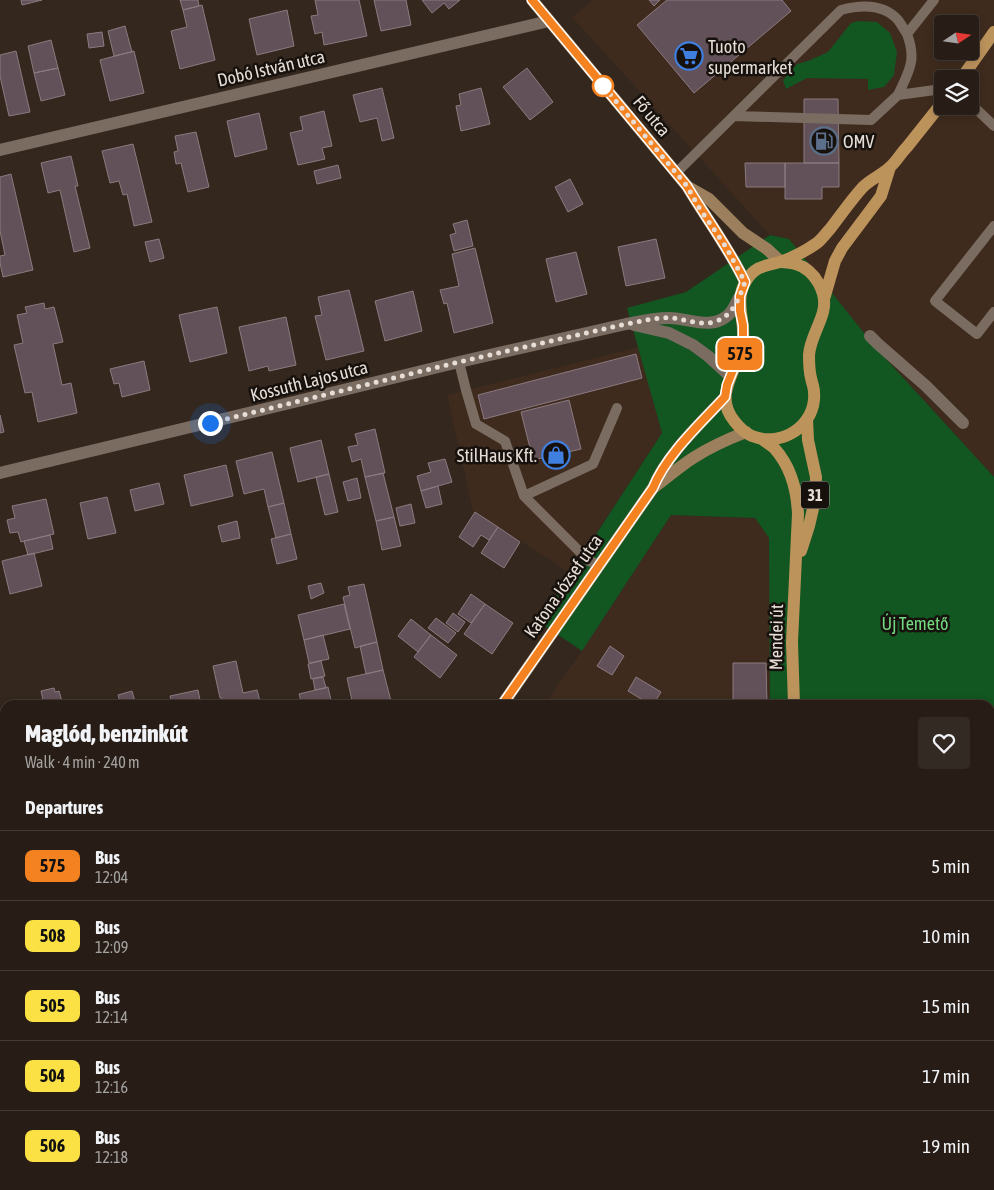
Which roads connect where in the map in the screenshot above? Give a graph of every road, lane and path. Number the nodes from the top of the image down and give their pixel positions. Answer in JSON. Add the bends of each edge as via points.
{"nodes":[{"id":1,"x":532,"y":0,"type":"edge"},
{"id":2,"x":934,"y":0,"type":"edge"},
{"id":3,"x":549,"y":21,"type":"junction"},
{"id":4,"x":994,"y":32,"type":"edge"},
{"id":5,"x":907,"y":34,"type":"junction"},
{"id":6,"x":967,"y":70,"type":"edge"},
{"id":7,"x":934,"y":90,"type":"edge"},
{"id":8,"x":898,"y":95,"type":"junction"},
{"id":9,"x":979,"y":112,"type":"edge"},
{"id":10,"x":934,"y":113,"type":"edge"},
{"id":11,"x":734,"y":116,"type":"junction"},
{"id":12,"x":994,"y":126,"type":"edge"},
{"id":13,"x":0,"y":150,"type":"edge"},
{"id":14,"x":890,"y":167,"type":"junction"},
{"id":15,"x":676,"y":173,"type":"junction"},
{"id":16,"x":687,"y":186,"type":"junction"},
{"id":17,"x":994,"y":226,"type":"edge"},
{"id":18,"x":781,"y":262,"type":"junction"},
{"id":19,"x":745,"y":282,"type":"junction"},
{"id":20,"x":740,"y":296,"type":"junction"},
{"id":21,"x":824,"y":300,"type":"junction"},
{"id":22,"x":994,"y":312,"type":"edge"},
{"id":23,"x":626,"y":324,"type":"junction"},
{"id":24,"x":870,"y":336,"type":"dead end"},
{"id":25,"x":459,"y":362,"type":"junction"},
{"id":26,"x":730,"y":376,"type":"junction"},
{"id":27,"x":725,"y":397,"type":"junction"},
{"id":28,"x":617,"y":408,"type":"dead end"},
{"id":29,"x":807,"y":419,"type":"junction"},
{"id":30,"x":963,"y":423,"type":"dead end"},
{"id":31,"x":746,"y":432,"type":"junction"},
{"id":32,"x":760,"y":438,"type":"junction"},
{"id":33,"x":0,"y":474,"type":"edge"},
{"id":34,"x":653,"y":488,"type":"junction"},
{"id":35,"x":524,"y":496,"type":"junction"},
{"id":36,"x":600,"y":565,"type":"junction"},
{"id":37,"x":795,"y":570,"type":"junction"},
{"id":38,"x":506,"y":700,"type":"edge"},
{"id":39,"x":794,"y":700,"type":"edge"}],
"edges":[{"from":1,"to":3,"type":"main road","name":"Fő utca"},
{"from":2,"to":5,"type":"lane"},
{"from":3,"to":13,"type":"street","name":"Dobó István utca"},
{"from":3,"to":15,"type":"main road","name":"Fő utca"},
{"from":4,"to":6,"type":"main road"},
{"from":5,"to":8,"type":"lane","via":[[912,56]]},
{"from":5,"to":11,"type":"lane","via":[[891,13],[878,8],[841,10]]},
{"from":7,"to":8,"type":"lane"},
{"from":8,"to":11,"type":"lane","via":[[871,120]]},
{"from":9,"to":12,"type":"lane"},
{"from":10,"to":14,"type":"main road","number":"31"},
{"from":11,"to":15,"type":"lane"},
{"from":14,"to":18,"type":"main road","number":"31","via":[[864,186],[820,241]]},
{"from":14,"to":21,"type":"main road","number":"31","via":[[880,196],[835,262]]},
{"from":15,"to":16,"type":"main road","name":"Fő utca"},
{"from":16,"to":18,"type":"main road","name":"Fő utca","via":[[709,199],[743,233]]},
{"from":16,"to":19,"type":"main road","name":"Fő utca"},
{"from":17,"to":22,"type":"lane","via":[[935,301],[977,334]]},
{"from":18,"to":19,"type":"main road","number":"31","via":[[764,265]]},
{"from":18,"to":21,"type":"main road","via":[[796,264],[808,271],[820,287]]},
{"from":19,"to":20,"type":"main road","number":"31"},
{"from":20,"to":23,"type":"street","name":"Kossuth Lajos utca","via":[[728,316],[713,322],[671,318]]},
{"from":20,"to":26,"type":"main road","number":"31","via":[[743,339]]},
{"from":21,"to":29,"type":"main road","number":"31","via":[[824,310],[810,346],[814,405]]},
{"from":23,"to":25,"type":"street","name":"Kossuth Lajos utca"},
{"from":23,"to":26,"type":"street","name":"Kossuth Lajos utca","via":[[669,333],[693,345]]},
{"from":24,"to":30,"type":"street"},
{"from":25,"to":33,"type":"street","name":"Kossuth Lajos utca"},
{"from":25,"to":35,"type":"lane","via":[[476,424],[505,441]]},
{"from":26,"to":27,"type":"main road","number":"31"},
{"from":27,"to":31,"type":"main road","number":"31","via":[[731,418]]},
{"from":27,"to":34,"type":"main road","name":"Katona József utca","via":[[669,460],[658,474]]},
{"from":28,"to":35,"type":"lane","via":[[593,464]]},
{"from":29,"to":32,"type":"main road","number":"31","via":[[786,437],[775,440]]},
{"from":29,"to":37,"type":"main road","number":"31","via":[[816,477],[815,500]]},
{"from":31,"to":32,"type":"main road","number":"31"},
{"from":31,"to":34,"type":"main road","name":"Katona József utca","via":[[717,444]]},
{"from":32,"to":37,"type":"main road","number":"31","via":[[774,448],[793,480],[798,514]]},
{"from":34,"to":36,"type":"main road","name":"Katona József utca"},
{"from":35,"to":36,"type":"lane","via":[[589,561]]},
{"from":36,"to":38,"type":"main road","name":"Katona József utca"},
{"from":37,"to":39,"type":"main road","name":"Mendei út","number":"31"}]}
